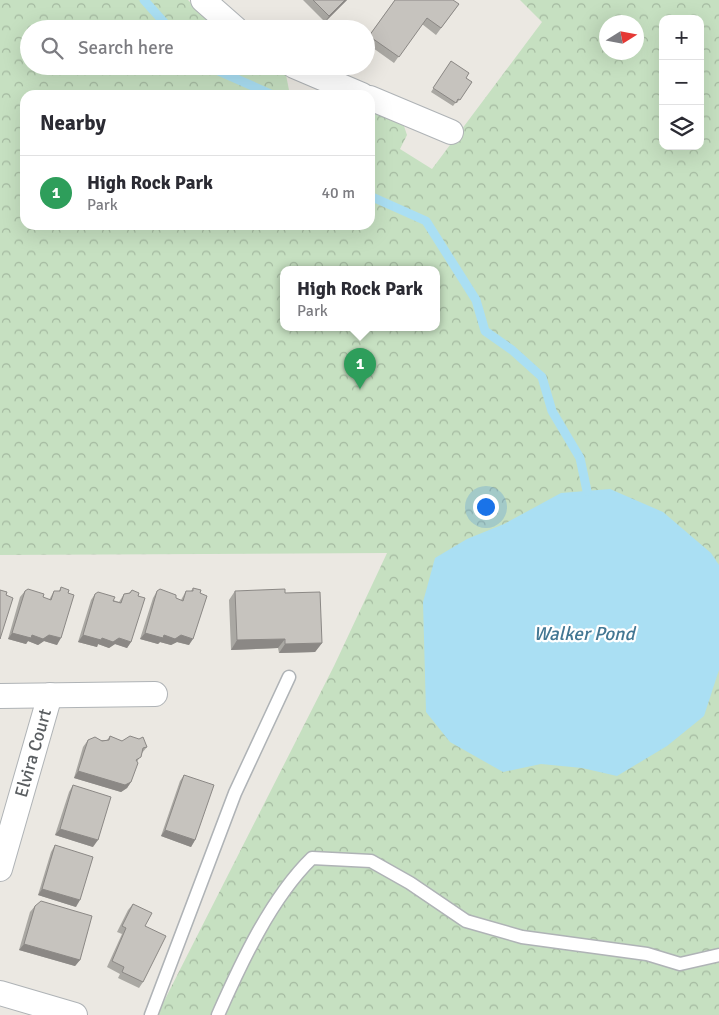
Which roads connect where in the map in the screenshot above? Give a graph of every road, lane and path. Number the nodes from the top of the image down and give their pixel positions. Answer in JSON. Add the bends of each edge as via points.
{"nodes":[{"id":1,"x":203,"y":0,"type":"edge"},
{"id":2,"x":226,"y":20,"type":"edge"},
{"id":3,"x":315,"y":75,"type":"edge"},
{"id":4,"x":350,"y":90,"type":"edge"},
{"id":5,"x":375,"y":100,"type":"edge"},
{"id":6,"x":451,"y":132,"type":"dead end"},
{"id":7,"x":289,"y":677,"type":"dead end"},
{"id":8,"x":155,"y":694,"type":"dead end"},
{"id":9,"x":50,"y":695,"type":"junction"},
{"id":10,"x":0,"y":696,"type":"edge"},
{"id":11,"x":0,"y":869,"type":"edge"},
{"id":12,"x":719,"y":955,"type":"edge"},
{"id":13,"x":0,"y":993,"type":"edge"},
{"id":14,"x":75,"y":1015,"type":"edge"},
{"id":15,"x":150,"y":1015,"type":"edge"},
{"id":16,"x":218,"y":1015,"type":"edge"}],
"edges":[{"from":1,"to":2,"type":"street"},
{"from":3,"to":4,"type":"street"},
{"from":5,"to":6,"type":"street"},
{"from":7,"to":15,"type":"lane","via":[[235,793]]},
{"from":8,"to":9,"type":"street","name":"Elvira Court"},
{"from":9,"to":10,"type":"street","name":"Elvira Court"},
{"from":9,"to":11,"type":"street","name":"Elvira Court"},
{"from":12,"to":16,"type":"lane","via":[[680,964],[647,954],[522,937],[466,920],[370,861],[312,858],[292,878],[265,922]]},
{"from":13,"to":14,"type":"street"}]}
